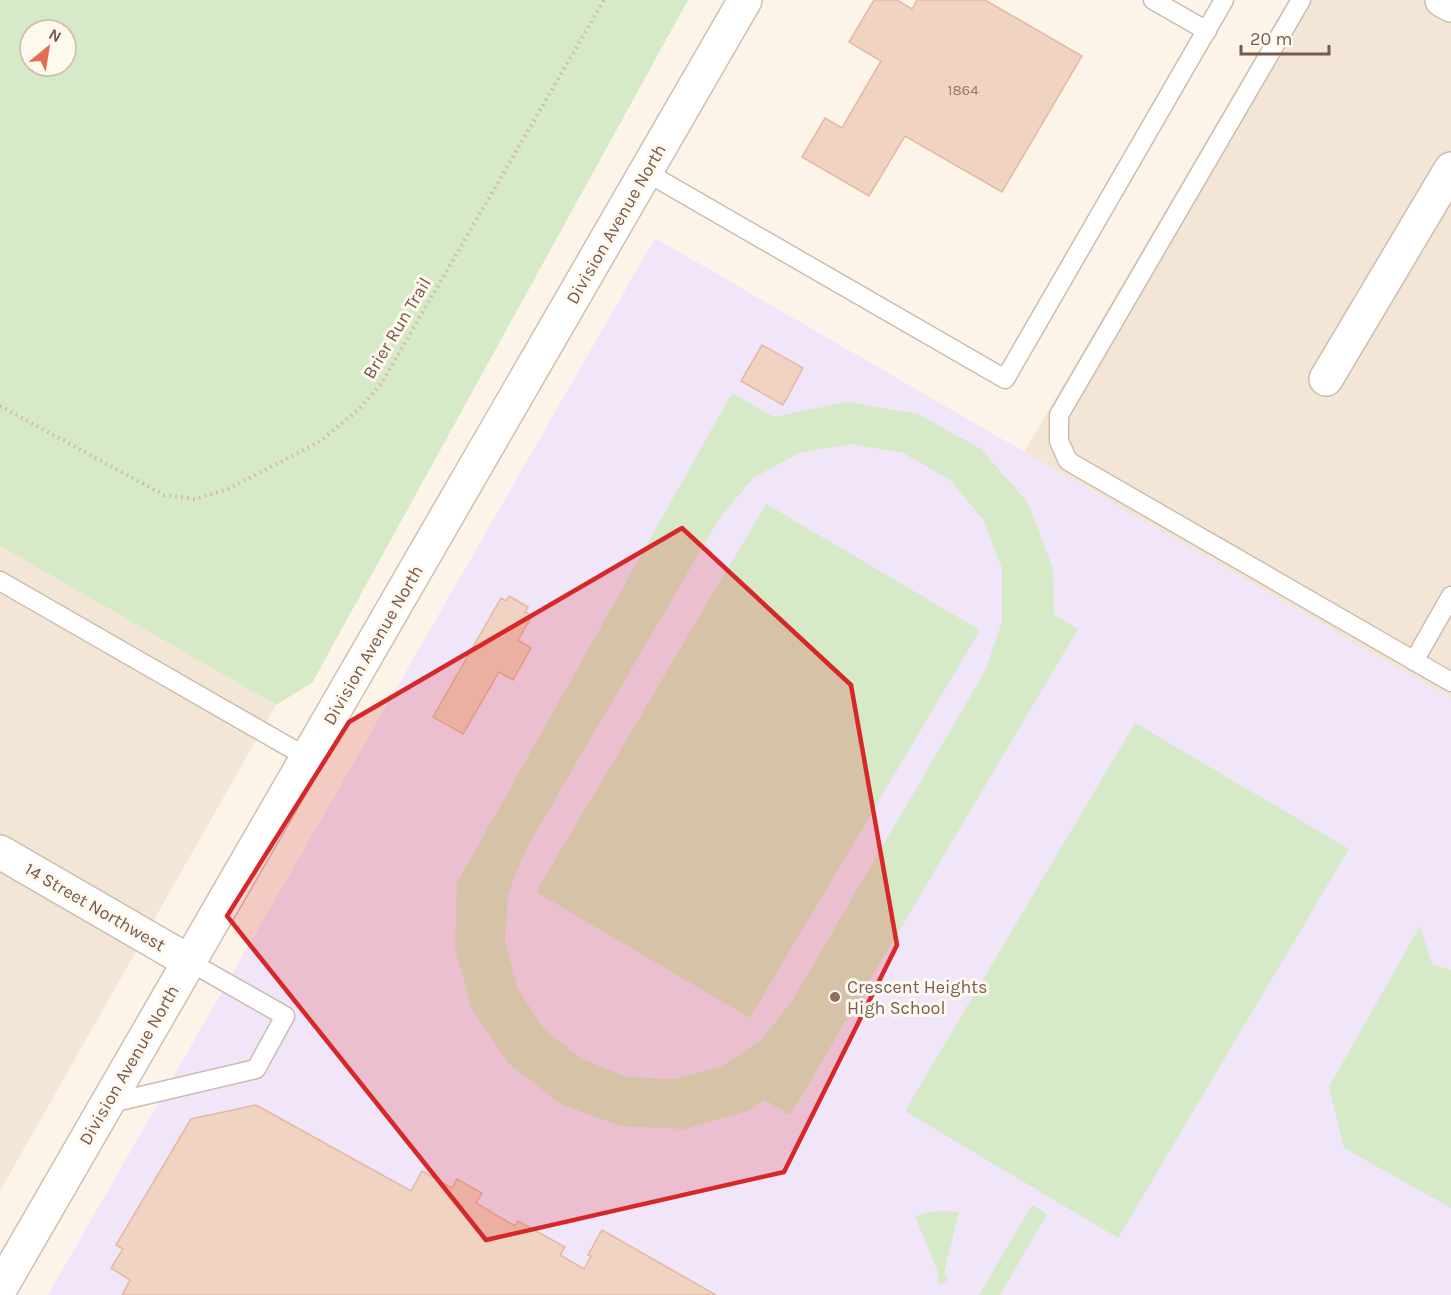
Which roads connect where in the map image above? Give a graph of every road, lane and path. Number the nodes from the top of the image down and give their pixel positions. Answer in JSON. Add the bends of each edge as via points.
{"nodes":[{"id":1,"x":604,"y":0,"type":"edge"},
{"id":2,"x":745,"y":0,"type":"edge"},
{"id":3,"x":1154,"y":0,"type":"edge"},
{"id":4,"x":1224,"y":0,"type":"edge"},
{"id":5,"x":1301,"y":0,"type":"edge"},
{"id":6,"x":1443,"y":0,"type":"edge"},
{"id":7,"x":1451,"y":5,"type":"edge"},
{"id":8,"x":1207,"y":31,"type":"junction"},
{"id":9,"x":1451,"y":169,"type":"edge"},
{"id":10,"x":646,"y":172,"type":"junction"},
{"id":11,"x":1326,"y":379,"type":"dead end"},
{"id":12,"x":0,"y":406,"type":"edge"},
{"id":13,"x":0,"y":581,"type":"edge"},
{"id":14,"x":1451,"y":596,"type":"edge"},
{"id":15,"x":1414,"y":661,"type":"junction"},
{"id":16,"x":1451,"y":682,"type":"edge"},
{"id":17,"x":308,"y":758,"type":"junction"},
{"id":18,"x":2,"y":857,"type":"edge"},
{"id":19,"x":190,"y":962,"type":"junction"},
{"id":20,"x":107,"y":1104,"type":"junction"},
{"id":21,"x":0,"y":1289,"type":"edge"}],
"edges":[{"from":1,"to":12,"type":"path","name":"Brier Run Trail","via":[[381,384],[358,410],[319,442],[228,489],[194,499],[164,495]]},
{"from":2,"to":10,"type":"main road","name":"Division Avenue North"},
{"from":3,"to":8,"type":"lane"},
{"from":4,"to":8,"type":"lane"},
{"from":5,"to":15,"type":"lane","via":[[1059,415],[1059,441],[1068,461]]},
{"from":6,"to":7,"type":"main road"},
{"from":8,"to":10,"type":"lane","via":[[1005,379]]},
{"from":9,"to":11,"type":"main road"},
{"from":10,"to":17,"type":"main road","name":"Division Avenue North"},
{"from":13,"to":17,"type":"lane"},
{"from":14,"to":15,"type":"lane"},
{"from":15,"to":16,"type":"lane"},
{"from":17,"to":19,"type":"main road","name":"Division Avenue North"},
{"from":18,"to":19,"type":"main road","name":"14 Street Northwest"},
{"from":19,"to":20,"type":"main road","name":"Division Avenue North"},
{"from":19,"to":20,"type":"lane","via":[[285,1016],[256,1069]]},
{"from":20,"to":21,"type":"main road","name":"Division Avenue North"}]}
